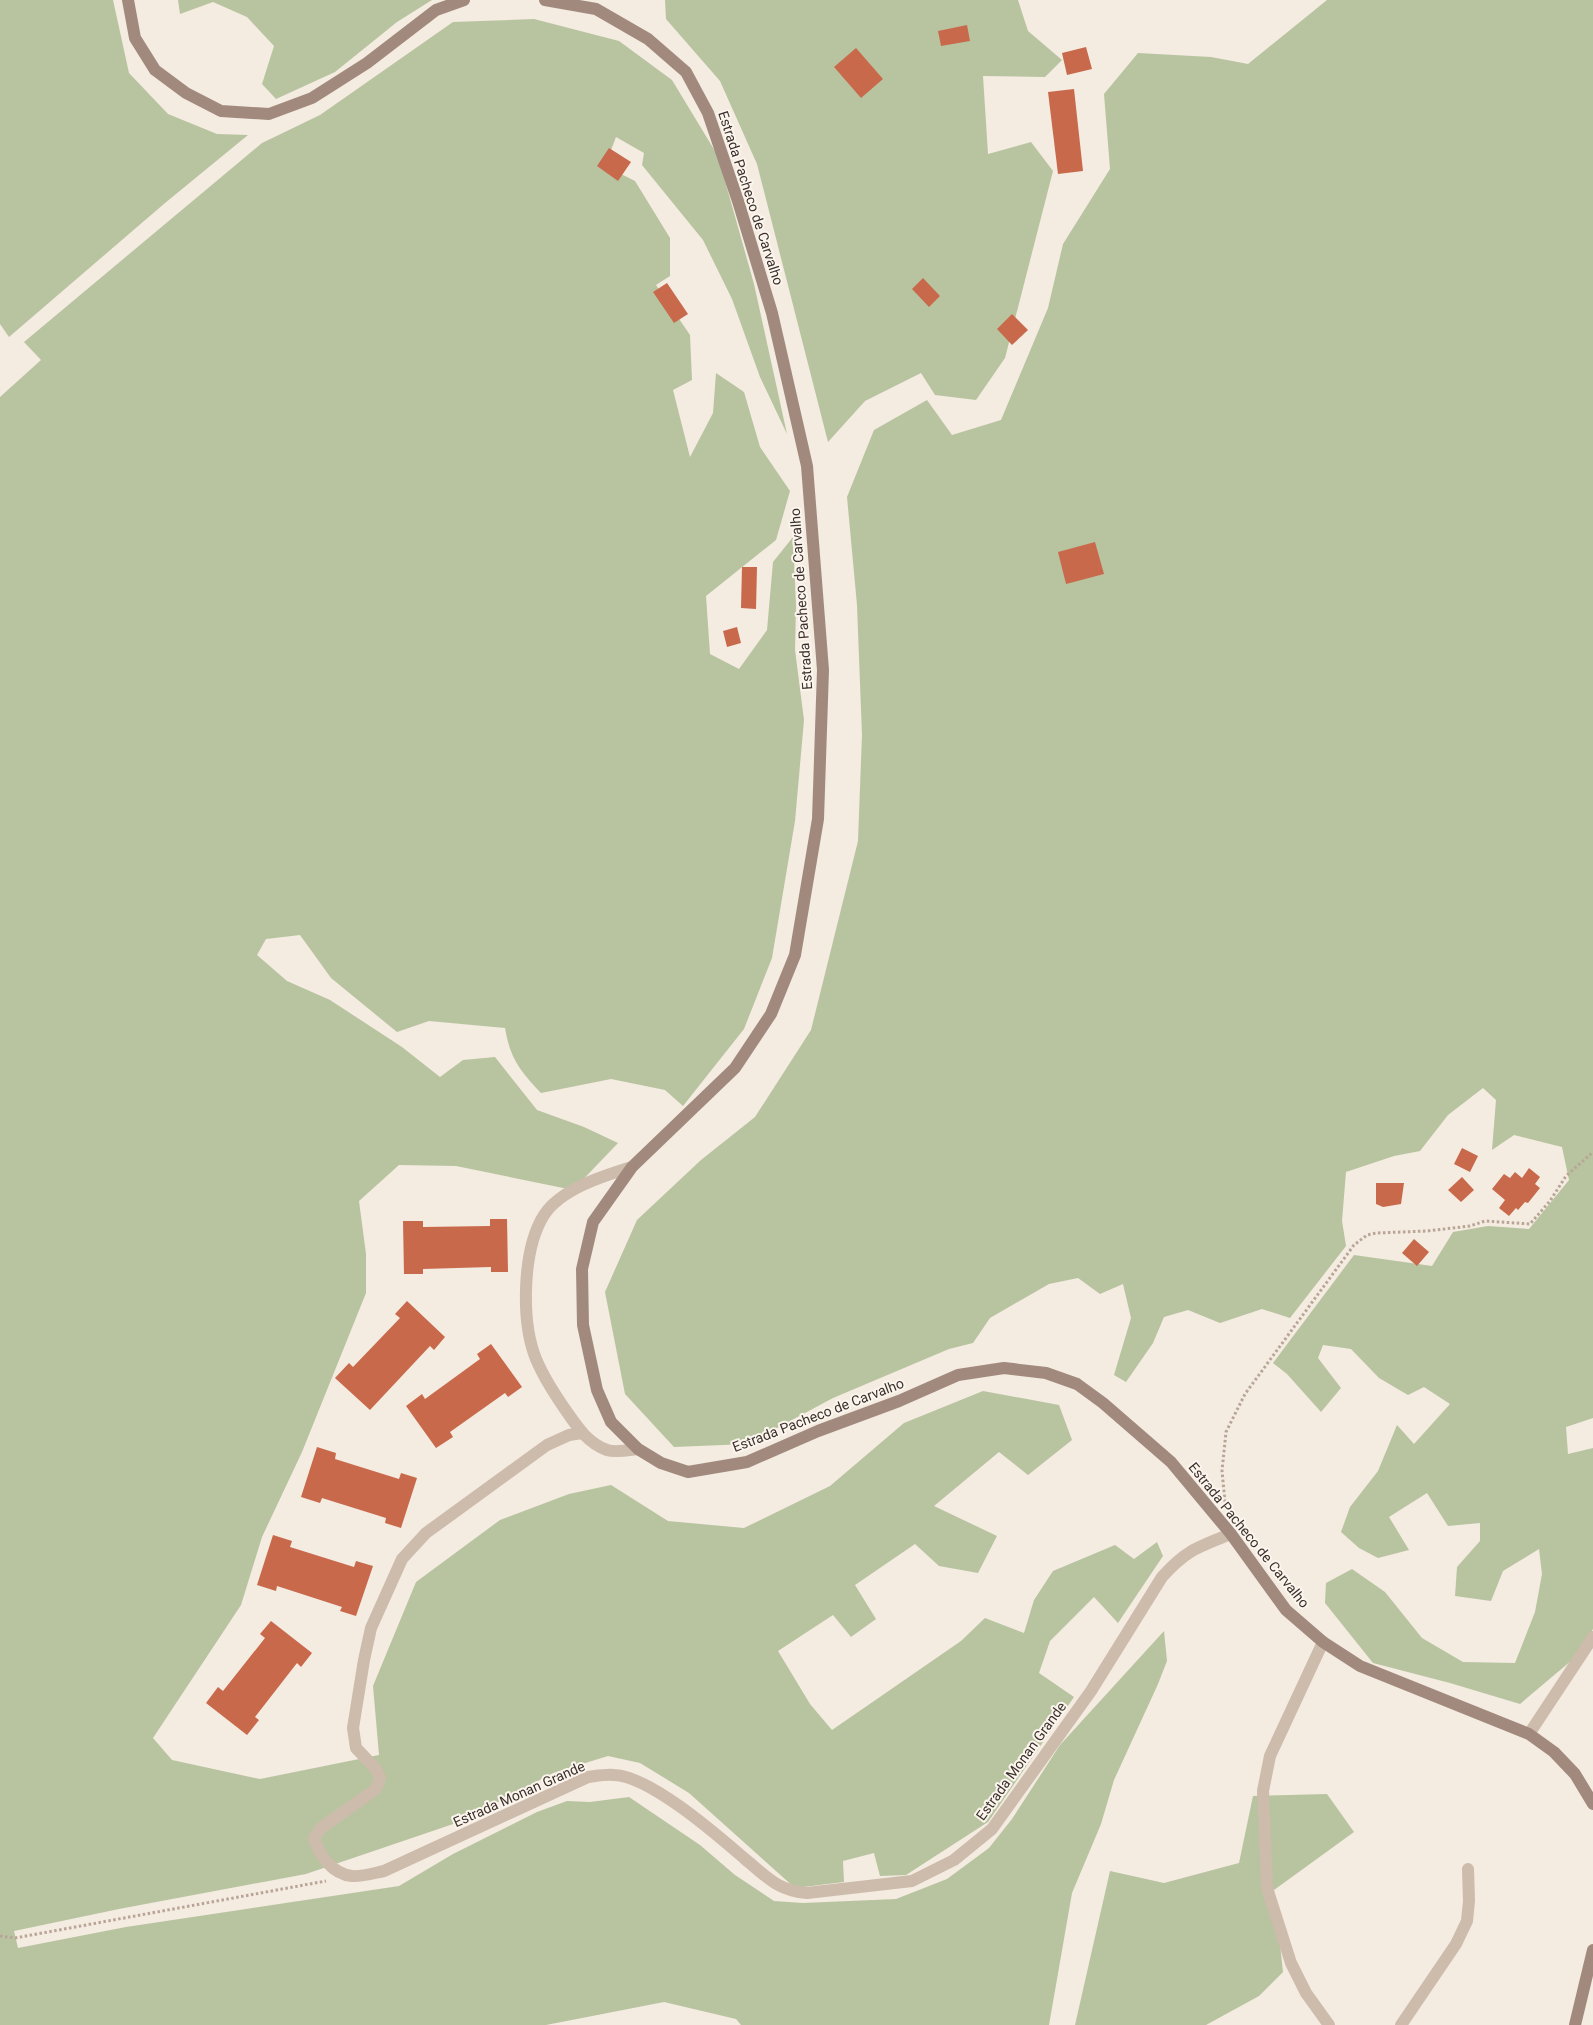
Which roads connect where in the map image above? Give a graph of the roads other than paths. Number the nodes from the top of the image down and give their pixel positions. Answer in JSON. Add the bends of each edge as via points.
{"nodes":[{"id":1,"x":128,"y":0,"type":"edge"},
{"id":2,"x":464,"y":0,"type":"edge"},
{"id":3,"x":545,"y":0,"type":"edge"},
{"id":4,"x":632,"y":1167,"type":"junction"},
{"id":5,"x":582,"y":1433,"type":"junction"},
{"id":6,"x":638,"y":1449,"type":"junction"},
{"id":7,"x":1231,"y":1534,"type":"junction"},
{"id":8,"x":1593,"y":1637,"type":"edge"},
{"id":9,"x":1323,"y":1642,"type":"junction"},
{"id":10,"x":1529,"y":1734,"type":"junction"},
{"id":11,"x":1593,"y":1804,"type":"edge"},
{"id":12,"x":1468,"y":1869,"type":"dead end"},
{"id":13,"x":1593,"y":1950,"type":"edge"},
{"id":14,"x":1329,"y":2025,"type":"edge"},
{"id":15,"x":1401,"y":2025,"type":"edge"},
{"id":16,"x":1575,"y":2025,"type":"edge"}],
"edges":[{"from":1,"to":2,"type":"main road","via":[[135,38],[155,70],[186,94],[221,111],[268,114],[312,98],[367,63],[436,10]]},
{"from":3,"to":4,"type":"main road","name":"Estrada Pacheco de Carvalho","via":[[596,9],[648,39],[686,72],[708,114],[772,313],[807,466],[823,670],[818,818],[795,955],[771,1014],[735,1068]]},
{"from":4,"to":5,"type":"street","via":[[598,1177],[564,1195],[544,1214],[534,1237],[526,1272],[527,1320],[536,1358],[554,1394]]},
{"from":4,"to":6,"type":"main road","name":"Estrada Pacheco de Carvalho","via":[[594,1222],[582,1269],[583,1325],[597,1390],[611,1422]]},
{"from":5,"to":6,"type":"street","via":[[592,1443],[609,1451]]},
{"from":5,"to":7,"type":"street","name":"Estrada Monan Grande","via":[[547,1445],[426,1533],[402,1559],[371,1628],[353,1728],[356,1748],[380,1778],[376,1790],[321,1828],[314,1838],[317,1850],[331,1867],[351,1876],[384,1871],[588,1777],[615,1774],[641,1782],[666,1796],[776,1884],[792,1892],[912,1881],[954,1860],[992,1829],[1091,1691],[1162,1577],[1189,1551]]},
{"from":6,"to":7,"type":"main road","name":"Estrada Pacheco de Carvalho","via":[[661,1463],[688,1472],[746,1462],[958,1375],[1004,1368],[1046,1373],[1077,1384],[1103,1403],[1170,1462]]},
{"from":7,"to":9,"type":"main road","name":"Estrada Pacheco de Carvalho","via":[[1286,1610]]},
{"from":8,"to":10,"type":"street"},
{"from":9,"to":10,"type":"main road","name":"Estrada Pacheco de Carvalho","via":[[1360,1666]]},
{"from":9,"to":14,"type":"street","via":[[1270,1756],[1263,1791],[1267,1888],[1291,1962],[1306,1993]]},
{"from":10,"to":11,"type":"main road","name":"Estrada Pacheco de Carvalho","via":[[1554,1752],[1575,1774]]},
{"from":12,"to":15,"type":"street","via":[[1467,1921],[1456,1944]]},
{"from":13,"to":16,"type":"main road"}]}
